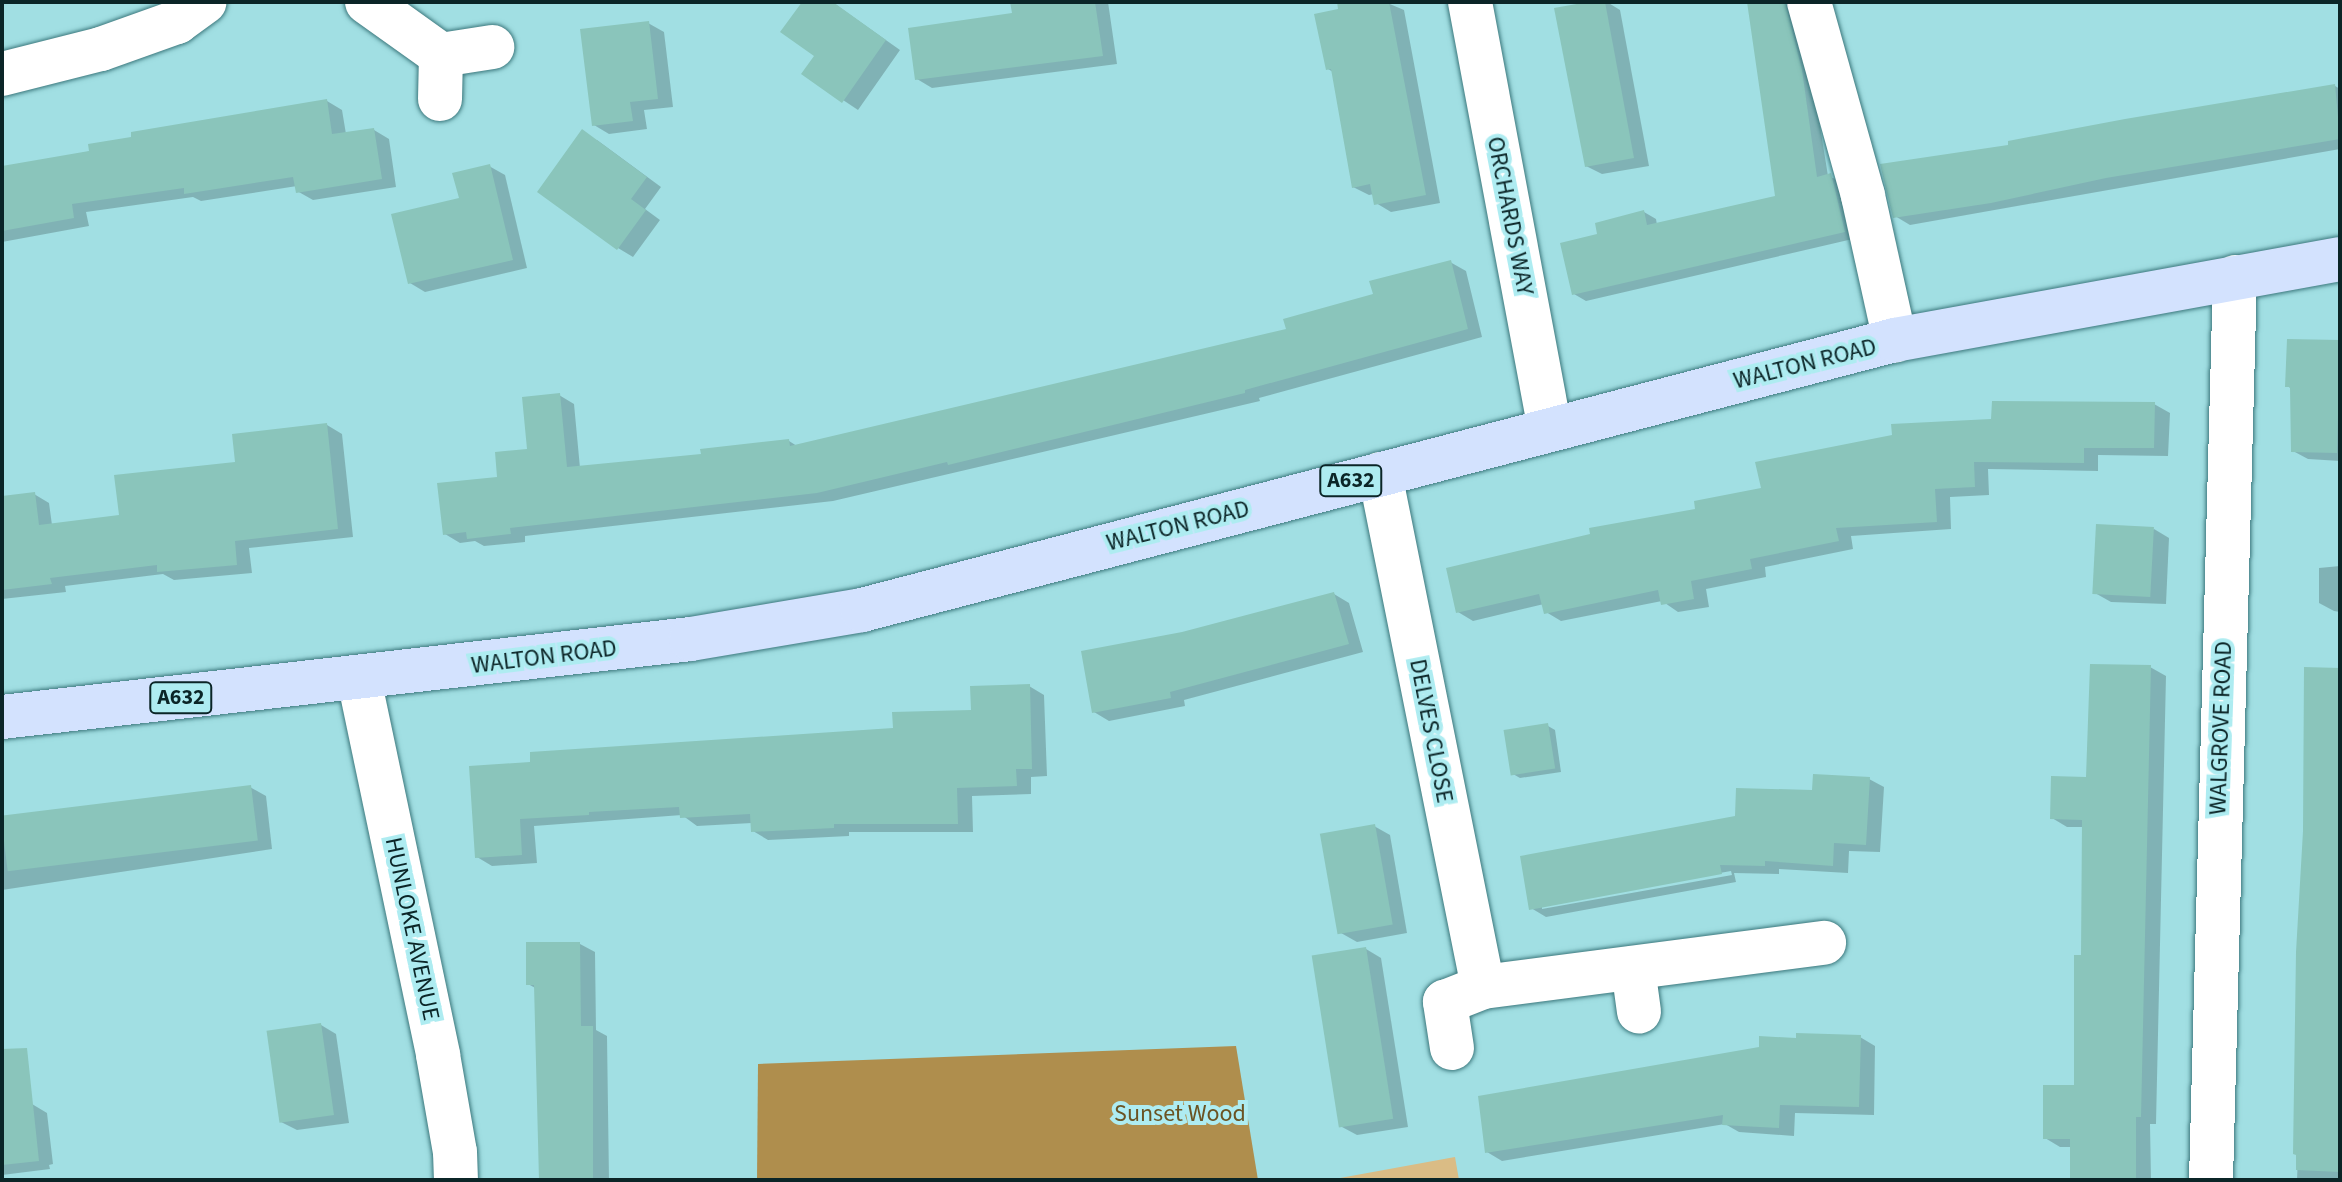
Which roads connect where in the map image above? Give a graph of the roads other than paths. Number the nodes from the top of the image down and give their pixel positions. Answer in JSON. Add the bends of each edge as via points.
{"nodes":[{"id":1,"x":205,"y":2,"type":"edge"},
{"id":2,"x":367,"y":2,"type":"edge"},
{"id":3,"x":1470,"y":2,"type":"edge"},
{"id":4,"x":1809,"y":2,"type":"edge"},
{"id":5,"x":492,"y":47,"type":"dead end"},
{"id":6,"x":441,"y":55,"type":"junction"},
{"id":7,"x":2,"y":74,"type":"edge"},
{"id":8,"x":440,"y":99,"type":"dead end"},
{"id":9,"x":2340,"y":259,"type":"edge"},
{"id":10,"x":2235,"y":277,"type":"junction"},
{"id":11,"x":1895,"y":340,"type":"junction"},
{"id":12,"x":1550,"y":429,"type":"junction"},
{"id":13,"x":1380,"y":474,"type":"junction"},
{"id":14,"x":359,"y":679,"type":"junction"},
{"id":15,"x":2,"y":717,"type":"edge"},
{"id":16,"x":1824,"y":943,"type":"dead end"},
{"id":17,"x":1633,"y":968,"type":"junction"},
{"id":18,"x":1483,"y":987,"type":"junction"},
{"id":19,"x":1639,"y":1012,"type":"dead end"},
{"id":20,"x":1452,"y":1048,"type":"dead end"},
{"id":21,"x":456,"y":1180,"type":"edge"},
{"id":22,"x":2211,"y":1180,"type":"edge"}],
"edges":[{"from":1,"to":7,"type":"street","via":[[177,22],[101,49]]},
{"from":2,"to":6,"type":"street"},
{"from":3,"to":12,"type":"street","name":"ORCHARDS WAY"},
{"from":4,"to":11,"type":"street","via":[[1863,196]]},
{"from":5,"to":6,"type":"street"},
{"from":6,"to":8,"type":"street"},
{"from":9,"to":10,"type":"main road","name":"WALTON ROAD","number":"A632"},
{"from":10,"to":11,"type":"main road","name":"WALTON ROAD","number":"A632"},
{"from":10,"to":22,"type":"street","name":"WALGROVE ROAD"},
{"from":11,"to":12,"type":"main road","name":"WALTON ROAD","number":"A632"},
{"from":12,"to":13,"type":"main road","name":"WALTON ROAD","number":"A632"},
{"from":13,"to":14,"type":"main road","name":"WALTON ROAD","number":"A632","via":[[862,610],[691,639]]},
{"from":13,"to":18,"type":"street","name":"DELVES CLOSE"},
{"from":14,"to":15,"type":"main road","name":"WALTON ROAD","number":"A632"},
{"from":14,"to":21,"type":"street","name":"HUNLOKE AVENUE","via":[[438,1055]]},
{"from":16,"to":17,"type":"street"},
{"from":17,"to":18,"type":"street"},
{"from":17,"to":19,"type":"street"},
{"from":18,"to":20,"type":"street","via":[[1445,1002]]}]}
